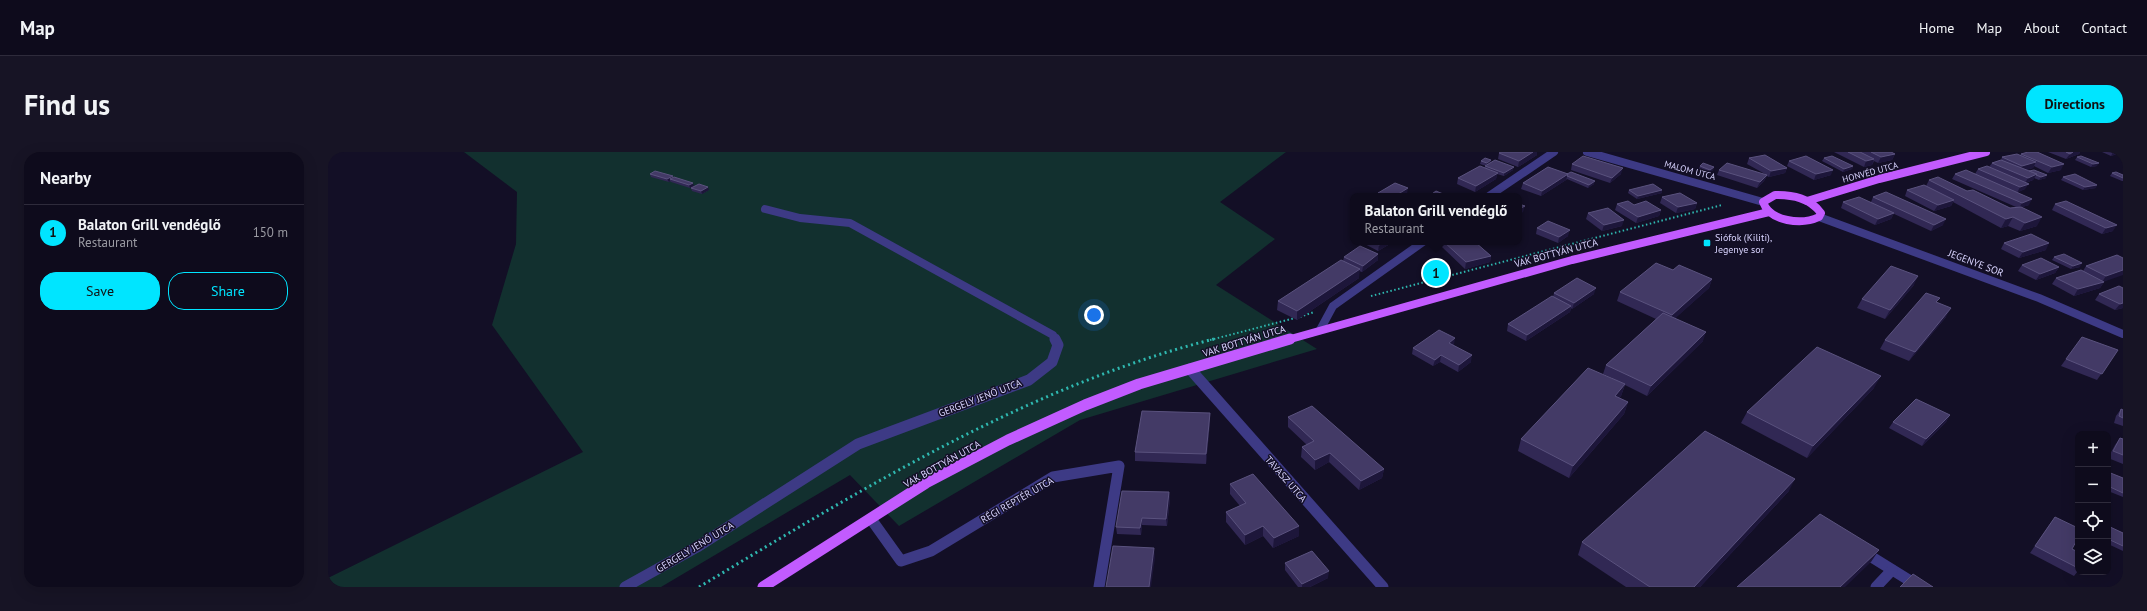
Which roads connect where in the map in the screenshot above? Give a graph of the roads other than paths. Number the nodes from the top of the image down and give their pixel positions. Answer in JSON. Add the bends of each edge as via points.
{"nodes":[{"id":1,"x":1554,"y":152,"type":"edge"},
{"id":2,"x":1587,"y":152,"type":"edge"},
{"id":3,"x":1986,"y":152,"type":"edge"},
{"id":4,"x":1493,"y":193,"type":"edge"},
{"id":5,"x":1807,"y":201,"type":"junction"},
{"id":6,"x":1763,"y":202,"type":"junction"},
{"id":7,"x":765,"y":209,"type":"dead end"},
{"id":8,"x":1769,"y":212,"type":"junction"},
{"id":9,"x":1819,"y":217,"type":"junction"},
{"id":10,"x":1420,"y":245,"type":"edge"},
{"id":11,"x":1320,"y":330,"type":"junction"},
{"id":12,"x":2123,"y":334,"type":"edge"},
{"id":13,"x":1190,"y":369,"type":"junction"},
{"id":14,"x":871,"y":519,"type":"junction"},
{"id":15,"x":1854,"y":546,"type":"edge"},
{"id":16,"x":1892,"y":570,"type":"junction"},
{"id":17,"x":625,"y":587,"type":"edge"},
{"id":18,"x":763,"y":587,"type":"edge"},
{"id":19,"x":1099,"y":587,"type":"edge"},
{"id":20,"x":1383,"y":587,"type":"edge"},
{"id":21,"x":1876,"y":587,"type":"edge"},
{"id":22,"x":1920,"y":587,"type":"edge"}],
"edges":[{"from":1,"to":4,"type":"street"},
{"from":2,"to":6,"type":"street","name":"MALOM UTCA"},
{"from":3,"to":5,"type":"main road","name":"HONVÉD UTCA","via":[[1879,179]]},
{"from":5,"to":6,"type":"main road","via":[[1775,195]]},
{"from":5,"to":9,"type":"main road","via":[[1819,209]]},
{"from":6,"to":8,"type":"main road"},
{"from":7,"to":17,"type":"street","name":"GERGELY JENŐ UTCA","via":[[800,218],[850,223],[1053,335],[1058,345],[1052,362],[1029,380],[858,444],[697,547]]},
{"from":8,"to":9,"type":"main road","via":[[1801,222]]},
{"from":8,"to":11,"type":"main road","name":"VAK BOTTYÁN UTCA","via":[[1572,260]]},
{"from":9,"to":12,"type":"street","name":"JEGENYE SOR","via":[[2039,298]]},
{"from":10,"to":11,"type":"street","via":[[1333,306]]},
{"from":11,"to":13,"type":"main road","name":"VAK BOTTYÁN UTCA"},
{"from":13,"to":14,"type":"main road","name":"VAK BOTTYÁN UTCA","via":[[1139,384],[1008,440],[926,483]]},
{"from":13,"to":20,"type":"street","name":"TAVASZ UTCA"},
{"from":14,"to":18,"type":"main road","name":"VAK BOTTYÁN UTCA"},
{"from":14,"to":19,"type":"street","name":"RÉGI REPTÉR UTCA","via":[[901,561],[931,552],[1053,477],[1120,466]]},
{"from":15,"to":16,"type":"street"},
{"from":16,"to":21,"type":"street"},
{"from":16,"to":22,"type":"street"}]}
